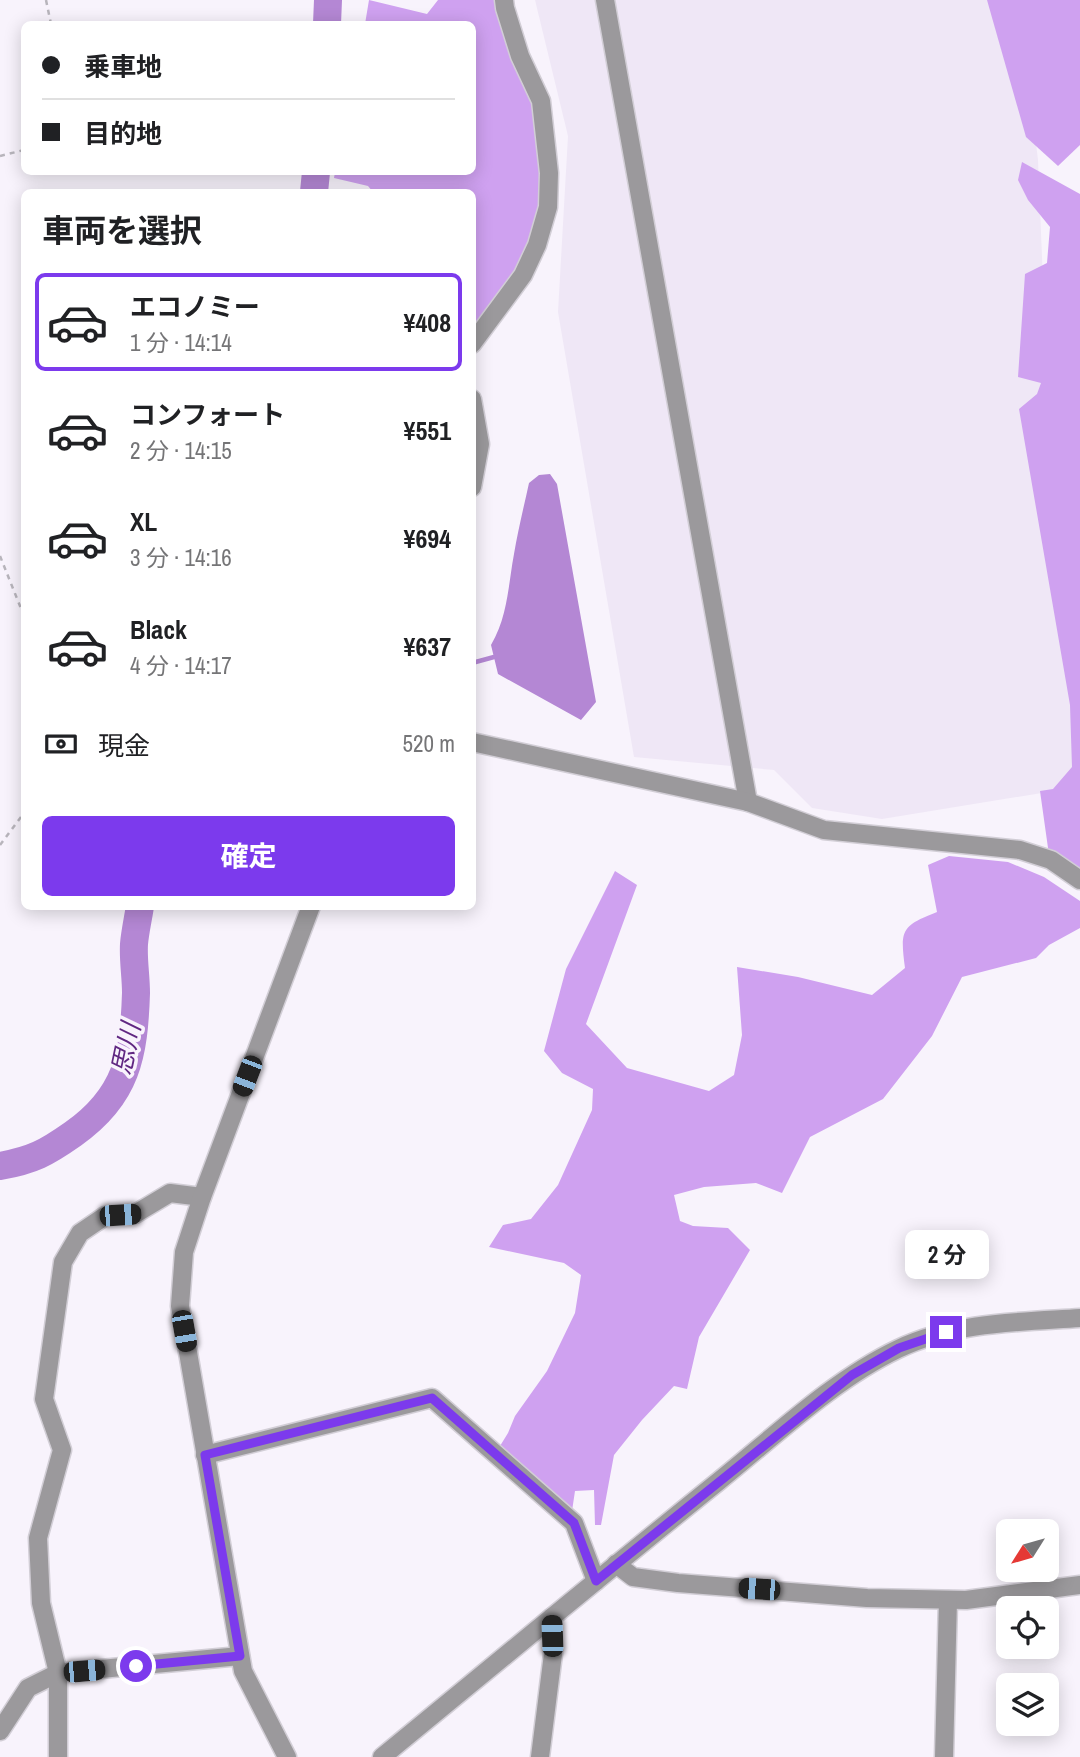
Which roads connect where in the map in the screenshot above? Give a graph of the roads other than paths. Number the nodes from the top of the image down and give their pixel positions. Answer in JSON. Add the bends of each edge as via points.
{"nodes":[{"id":1,"x":504,"y":0,"type":"edge"},
{"id":2,"x":605,"y":0,"type":"edge"},
{"id":3,"x":476,"y":339,"type":"edge"},
{"id":4,"x":476,"y":421,"type":"edge"},
{"id":5,"x":476,"y":465,"type":"edge"},
{"id":6,"x":476,"y":743,"type":"edge"},
{"id":7,"x":748,"y":802,"type":"junction"},
{"id":8,"x":1080,"y":880,"type":"edge"},
{"id":9,"x":310,"y":910,"type":"edge"},
{"id":10,"x":202,"y":1197,"type":"junction"},
{"id":11,"x":1080,"y":1318,"type":"edge"},
{"id":12,"x":205,"y":1455,"type":"junction"},
{"id":13,"x":616,"y":1564,"type":"junction"},
{"id":14,"x":596,"y":1581,"type":"junction"},
{"id":15,"x":1080,"y":1585,"type":"edge"},
{"id":16,"x":948,"y":1600,"type":"junction"},
{"id":17,"x":552,"y":1618,"type":"junction"},
{"id":18,"x":240,"y":1656,"type":"junction"},
{"id":19,"x":58,"y":1673,"type":"junction"},
{"id":20,"x":0,"y":1731,"type":"edge"},
{"id":21,"x":58,"y":1757,"type":"edge"},
{"id":22,"x":288,"y":1757,"type":"edge"},
{"id":23,"x":382,"y":1757,"type":"edge"},
{"id":24,"x":540,"y":1757,"type":"edge"},
{"id":25,"x":944,"y":1757,"type":"edge"}],
"edges":[{"from":1,"to":3,"type":"street","via":[[520,55],[541,101],[548,207],[523,275]]},
{"from":2,"to":7,"type":"street"},
{"from":4,"to":5,"type":"street","via":[[480,444]]},
{"from":6,"to":7,"type":"street"},
{"from":7,"to":8,"type":"street","via":[[824,830],[1020,850],[1051,860]]},
{"from":9,"to":10,"type":"street"},
{"from":10,"to":12,"type":"street","via":[[184,1252],[180,1306]]},
{"from":10,"to":19,"type":"street","via":[[170,1193],[135,1214],[104,1216],[80,1233],[63,1262],[44,1399],[62,1450],[38,1538],[41,1603]]},
{"from":11,"to":13,"type":"street","via":[[946,1332],[899,1348],[852,1375]]},
{"from":12,"to":14,"type":"street","via":[[432,1398],[574,1523]]},
{"from":12,"to":18,"type":"street"},
{"from":13,"to":14,"type":"street"},
{"from":13,"to":16,"type":"street","via":[[633,1577],[678,1583]]},
{"from":14,"to":17,"type":"street"},
{"from":15,"to":16,"type":"street"},
{"from":16,"to":25,"type":"street"},
{"from":17,"to":23,"type":"street"},
{"from":17,"to":24,"type":"street","via":[[553,1654]]},
{"from":18,"to":19,"type":"street"},
{"from":18,"to":22,"type":"street","via":[[243,1671]]},
{"from":19,"to":20,"type":"street","via":[[28,1688]]},
{"from":19,"to":21,"type":"street"}]}
